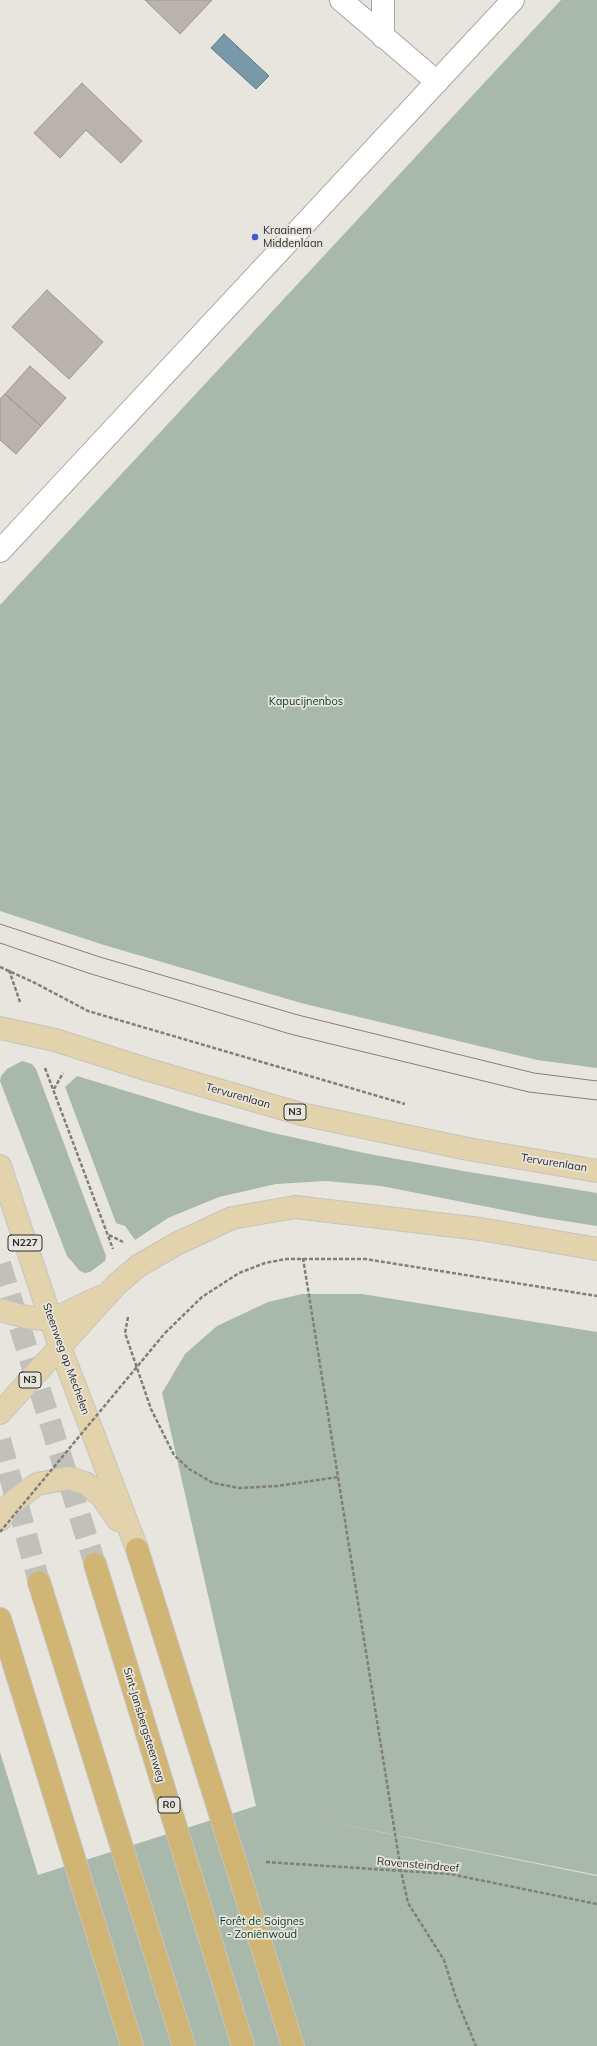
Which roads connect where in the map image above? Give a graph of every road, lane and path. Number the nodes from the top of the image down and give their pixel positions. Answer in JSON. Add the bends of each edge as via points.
{"nodes":[{"id":1,"x":341,"y":0,"type":"edge"},
{"id":2,"x":384,"y":0,"type":"edge"},
{"id":3,"x":513,"y":0,"type":"edge"},
{"id":4,"x":384,"y":37,"type":"junction"},
{"id":5,"x":436,"y":82,"type":"junction"},
{"id":6,"x":0,"y":551,"type":"edge"},
{"id":7,"x":0,"y":967,"type":"edge"},
{"id":8,"x":0,"y":1028,"type":"edge"},
{"id":9,"x":65,"y":1069,"type":"dead end"},
{"id":10,"x":408,"y":1105,"type":"dead end"},
{"id":11,"x":0,"y":1166,"type":"edge"},
{"id":12,"x":597,"y":1171,"type":"edge"},
{"id":13,"x":125,"y":1243,"type":"dead end"},
{"id":14,"x":597,"y":1249,"type":"edge"},
{"id":15,"x":303,"y":1258,"type":"junction"},
{"id":16,"x":109,"y":1293,"type":"junction"},
{"id":17,"x":597,"y":1296,"type":"edge"},
{"id":18,"x":0,"y":1310,"type":"edge"},
{"id":19,"x":130,"y":1311,"type":"dead end"},
{"id":20,"x":51,"y":1320,"type":"junction"},
{"id":21,"x":60,"y":1347,"type":"junction"},
{"id":22,"x":0,"y":1413,"type":"edge"},
{"id":23,"x":338,"y":1477,"type":"junction"},
{"id":24,"x":0,"y":1520,"type":"edge"},
{"id":25,"x":0,"y":1532,"type":"edge"},
{"id":26,"x":138,"y":1549,"type":"junction"},
{"id":27,"x":95,"y":1564,"type":"tunnel mouth"},
{"id":28,"x":40,"y":1582,"type":"tunnel mouth"},
{"id":29,"x":0,"y":1619,"type":"edge"},
{"id":30,"x":235,"y":1860,"type":"junction"},
{"id":31,"x":401,"y":1870,"type":"junction"},
{"id":32,"x":597,"y":1904,"type":"edge"},
{"id":33,"x":132,"y":2046,"type":"edge"},
{"id":34,"x":184,"y":2046,"type":"edge"},
{"id":35,"x":243,"y":2046,"type":"edge"},
{"id":36,"x":293,"y":2046,"type":"edge"},
{"id":37,"x":476,"y":2046,"type":"edge"}],
"edges":[{"from":1,"to":4,"type":"street"},
{"from":2,"to":4,"type":"street"},
{"from":3,"to":5,"type":"street"},
{"from":4,"to":5,"type":"street"},
{"from":5,"to":6,"type":"street"},
{"from":7,"to":10,"type":"path","via":[[88,1011]]},
{"from":8,"to":12,"type":"main road","name":"Tervurenlaan","number":"N3","via":[[55,1040],[301,1114],[468,1149]]},
{"from":9,"to":13,"type":"path","via":[[54,1090],[109,1235]]},
{"from":11,"to":20,"type":"main road","name":"Steenweg op Mechelen","number":"N227"},
{"from":14,"to":16,"type":"main road","number":"N3","via":[[480,1229],[295,1207],[232,1218],[176,1244],[138,1266]]},
{"from":15,"to":17,"type":"path","via":[[365,1259]]},
{"from":15,"to":23,"type":"path"},
{"from":15,"to":25,"type":"path","bridge":true,"via":[[265,1263],[239,1272],[202,1297],[165,1334]]},
{"from":16,"to":20,"type":"main road"},
{"from":16,"to":21,"type":"main road","number":"N3"},
{"from":18,"to":20,"type":"main road","via":[[26,1318]]},
{"from":19,"to":23,"type":"path","via":[[125,1333],[151,1408],[174,1455],[189,1469],[213,1483],[239,1488],[277,1486]]},
{"from":20,"to":21,"type":"main road","name":"Steenweg op Mechelen","number":"N227"},
{"from":21,"to":22,"type":"main road","number":"N3"},
{"from":21,"to":26,"type":"main road","name":"Steenweg op Mechelen"},
{"from":23,"to":31,"type":"path"},
{"from":24,"to":26,"type":"main road","via":[[8,1506],[36,1484],[69,1478],[87,1484],[102,1497]]},
{"from":26,"to":30,"type":"highway"},
{"from":27,"to":35,"type":"highway","name":"Sint-Jansbergsteenweg","number":"R0"},
{"from":28,"to":34,"type":"highway"},
{"from":29,"to":33,"type":"highway"},
{"from":30,"to":31,"type":"path","name":"Ravensteindreef"},
{"from":30,"to":36,"type":"highway"},
{"from":31,"to":32,"type":"path","name":"Ravensteindreef","via":[[450,1874]]},
{"from":31,"to":37,"type":"path","via":[[408,1903],[444,1960],[456,1998]]}]}
